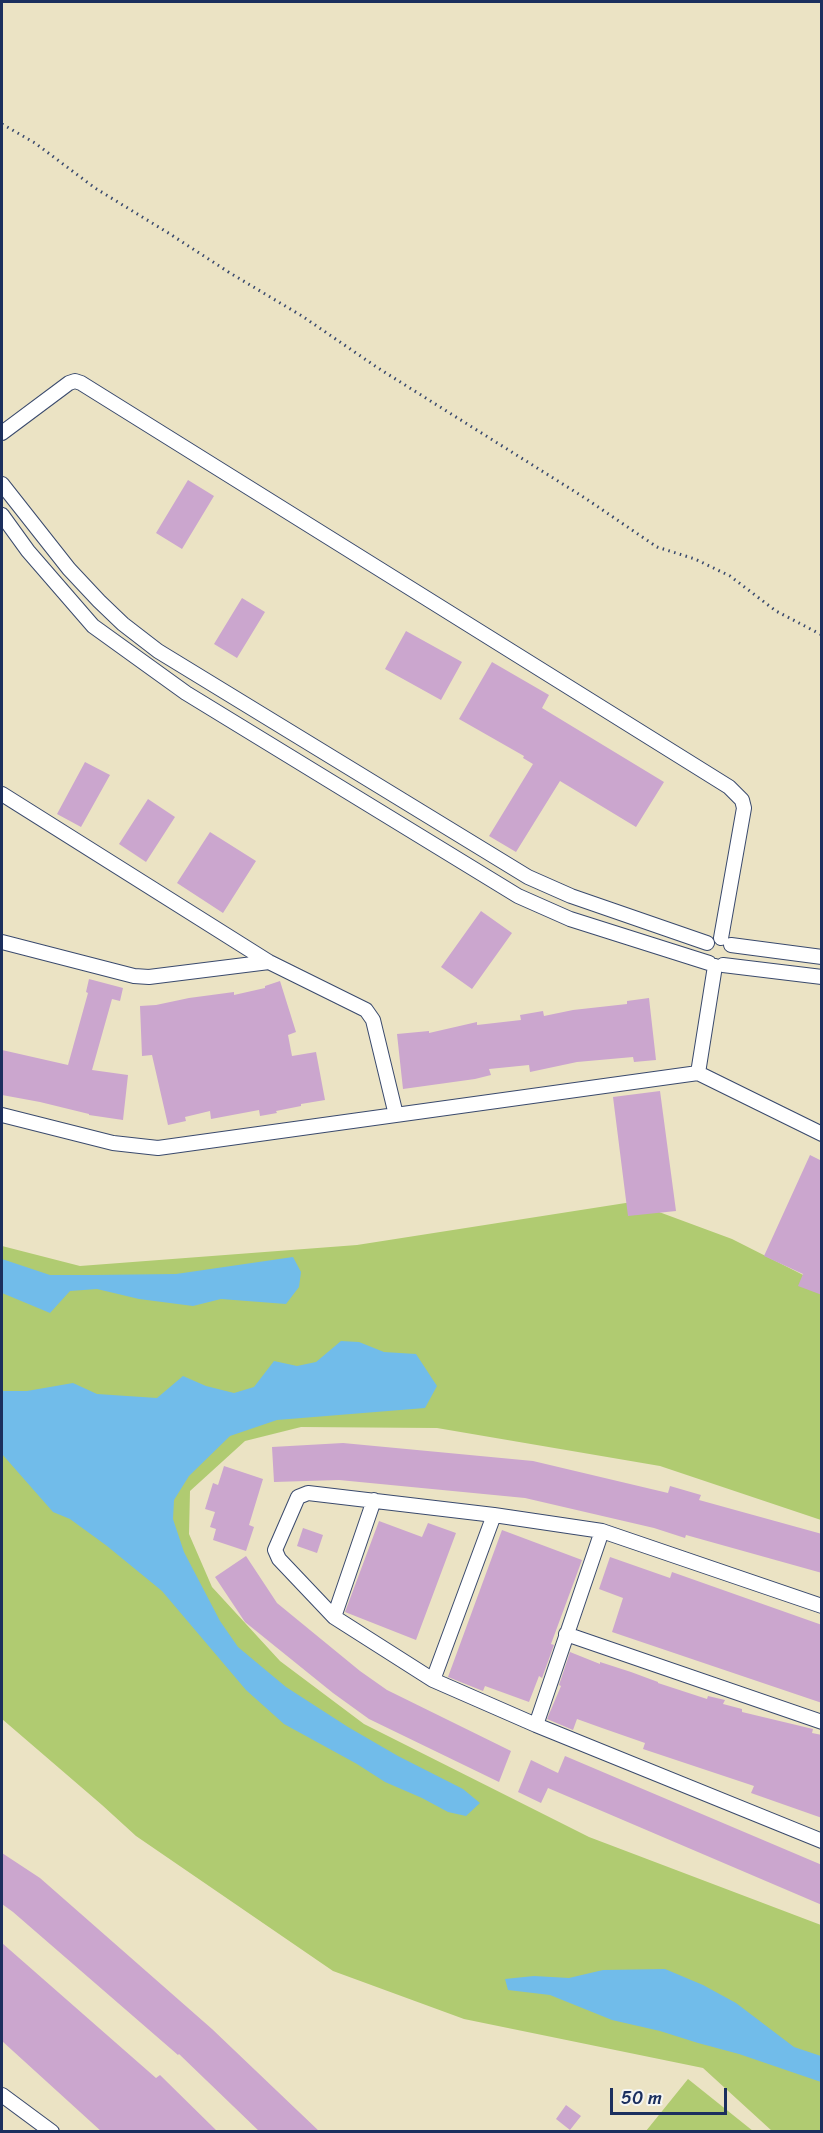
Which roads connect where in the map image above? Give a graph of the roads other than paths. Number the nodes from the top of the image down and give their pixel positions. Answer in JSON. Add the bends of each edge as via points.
{"nodes":[{"id":1,"x":2,"y":433,"type":"edge"},
{"id":2,"x":2,"y":484,"type":"edge"},
{"id":3,"x":2,"y":515,"type":"edge"},
{"id":4,"x":330,"y":756,"type":"junction"},
{"id":5,"x":319,"y":774,"type":"junction"},
{"id":6,"x":2,"y":794,"type":"edge"},
{"id":7,"x":2,"y":942,"type":"edge"},
{"id":8,"x":726,"y":942,"type":"junction"},
{"id":9,"x":707,"y":944,"type":"junction"},
{"id":10,"x":822,"y":957,"type":"edge"},
{"id":11,"x":269,"y":962,"type":"junction"},
{"id":12,"x":716,"y":965,"type":"junction"},
{"id":13,"x":822,"y":977,"type":"edge"},
{"id":14,"x":698,"y":1073,"type":"junction"},
{"id":15,"x":396,"y":1114,"type":"junction"},
{"id":16,"x":2,"y":1115,"type":"edge"},
{"id":17,"x":822,"y":1134,"type":"edge"},
{"id":18,"x":374,"y":1500,"type":"junction"},
{"id":19,"x":494,"y":1515,"type":"junction"},
{"id":20,"x":602,"y":1531,"type":"junction"},
{"id":21,"x":822,"y":1606,"type":"edge"},
{"id":22,"x":334,"y":1617,"type":"junction"},
{"id":23,"x":566,"y":1634,"type":"junction"},
{"id":24,"x":433,"y":1680,"type":"junction"},
{"id":25,"x":822,"y":1722,"type":"edge"},
{"id":26,"x":536,"y":1725,"type":"junction"},
{"id":27,"x":822,"y":1842,"type":"edge"},
{"id":28,"x":2,"y":2095,"type":"edge"},
{"id":29,"x":52,"y":2132,"type":"edge"}],
"edges":[{"from":1,"to":8,"type":"street","via":[[69,383],[81,383],[729,787],[742,800],[744,808]]},
{"from":2,"to":4,"type":"street","via":[[69,569],[123,624],[158,651]]},
{"from":3,"to":5,"type":"street","via":[[93,626],[186,693]]},
{"from":4,"to":5,"type":"street"},
{"from":4,"to":9,"type":"street","via":[[528,876],[571,896]]},
{"from":5,"to":12,"type":"street","via":[[518,896],[570,919]]},
{"from":6,"to":11,"type":"street"},
{"from":7,"to":11,"type":"street","via":[[134,976]]},
{"from":8,"to":9,"type":"street","via":[[713,939]]},
{"from":8,"to":10,"type":"street"},
{"from":8,"to":12,"type":"street","via":[[732,950],[730,959]]},
{"from":9,"to":12,"type":"street","via":[[704,952]]},
{"from":11,"to":15,"type":"street","via":[[366,1010],[373,1020]]},
{"from":12,"to":13,"type":"street"},
{"from":12,"to":14,"type":"street"},
{"from":14,"to":15,"type":"street"},
{"from":14,"to":17,"type":"street"},
{"from":15,"to":16,"type":"street","via":[[158,1148],[112,1143]]},
{"from":18,"to":19,"type":"street"},
{"from":18,"to":22,"type":"street"},
{"from":18,"to":22,"type":"street","via":[[308,1493],[298,1497],[276,1544],[279,1559]]},
{"from":19,"to":20,"type":"street"},
{"from":19,"to":24,"type":"street"},
{"from":20,"to":21,"type":"street"},
{"from":20,"to":23,"type":"street"},
{"from":22,"to":24,"type":"street"},
{"from":23,"to":25,"type":"street"},
{"from":23,"to":26,"type":"street"},
{"from":24,"to":26,"type":"street"},
{"from":26,"to":27,"type":"street"},
{"from":28,"to":29,"type":"street"}]}
